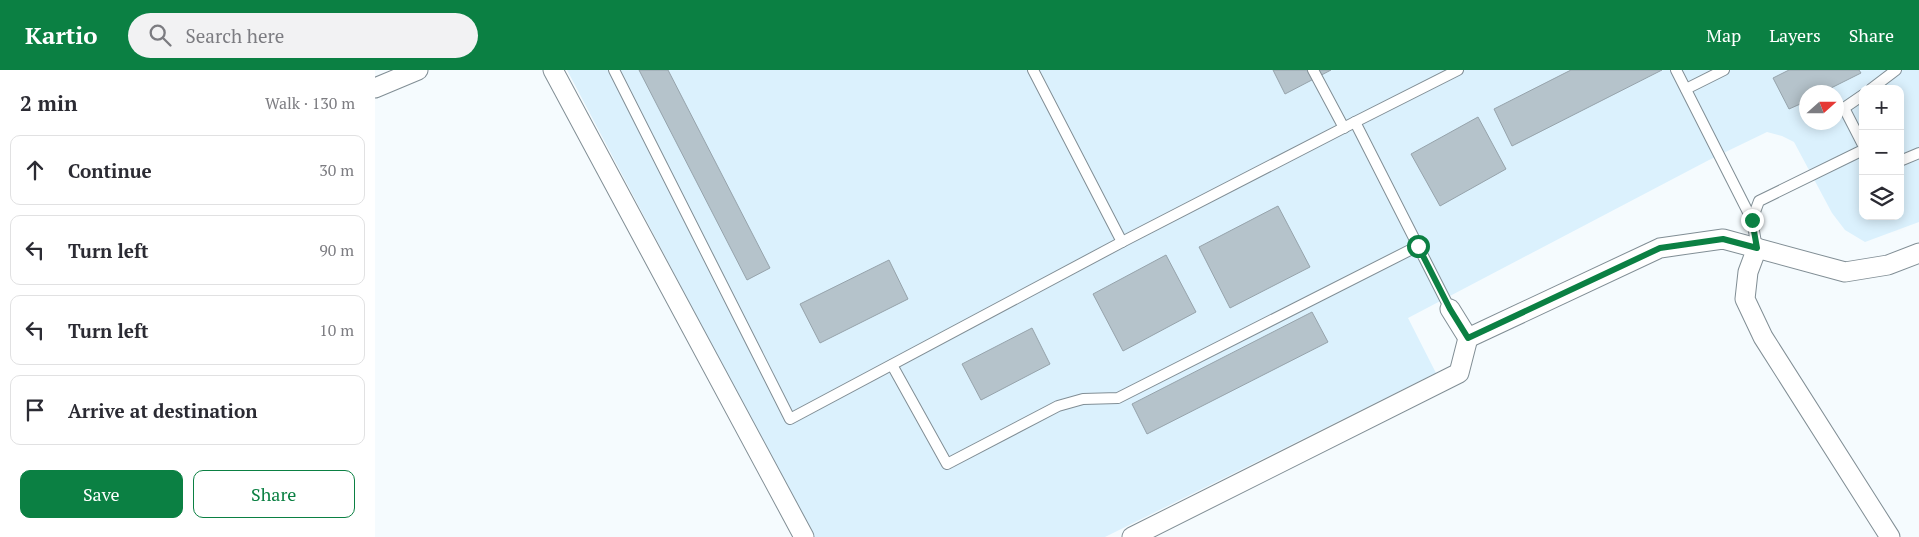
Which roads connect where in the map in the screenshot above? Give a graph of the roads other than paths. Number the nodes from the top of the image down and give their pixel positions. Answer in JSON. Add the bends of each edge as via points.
{"nodes":[{"id":1,"x":418,"y":70,"type":"edge"},
{"id":2,"x":553,"y":70,"type":"edge"},
{"id":3,"x":614,"y":70,"type":"edge"},
{"id":4,"x":1033,"y":70,"type":"edge"},
{"id":5,"x":1313,"y":70,"type":"edge"},
{"id":6,"x":1458,"y":70,"type":"edge"},
{"id":7,"x":1676,"y":70,"type":"edge"},
{"id":8,"x":1724,"y":70,"type":"edge"},
{"id":9,"x":1896,"y":70,"type":"edge"},
{"id":10,"x":1876,"y":85,"type":"edge"},
{"id":11,"x":375,"y":88,"type":"edge"},
{"id":12,"x":1686,"y":89,"type":"junction"},
{"id":13,"x":1859,"y":98,"type":"edge"},
{"id":14,"x":1355,"y":122,"type":"junction"},
{"id":15,"x":1344,"y":128,"type":"junction"},
{"id":16,"x":1859,"y":137,"type":"edge"},
{"id":17,"x":1859,"y":152,"type":"edge"},
{"id":18,"x":1919,"y":153,"type":"edge"},
{"id":19,"x":1904,"y":159,"type":"edge"},
{"id":20,"x":1752,"y":220,"type":"junction"},
{"id":21,"x":1122,"y":242,"type":"junction"},
{"id":22,"x":1418,"y":246,"type":"junction"},
{"id":23,"x":1757,"y":248,"type":"junction"},
{"id":24,"x":1919,"y":254,"type":"edge"},
{"id":25,"x":1450,"y":309,"type":"joint"},
{"id":26,"x":1468,"y":338,"type":"junction"},
{"id":27,"x":892,"y":365,"type":"junction"},
{"id":28,"x":804,"y":537,"type":"edge"},
{"id":29,"x":1132,"y":537,"type":"edge"},
{"id":30,"x":1890,"y":537,"type":"edge"}],
"edges":[{"from":1,"to":11,"type":"street"},
{"from":2,"to":28,"type":"street"},
{"from":3,"to":27,"type":"lane","via":[[791,419]]},
{"from":4,"to":21,"type":"lane"},
{"from":5,"to":15,"type":"lane"},
{"from":6,"to":14,"type":"lane"},
{"from":7,"to":12,"type":"lane"},
{"from":8,"to":12,"type":"lane"},
{"from":9,"to":10,"type":"lane"},
{"from":12,"to":20,"type":"lane"},
{"from":13,"to":16,"type":"lane","via":[[1844,108]]},
{"from":14,"to":15,"type":"lane"},
{"from":14,"to":22,"type":"lane"},
{"from":15,"to":21,"type":"lane"},
{"from":17,"to":20,"type":"lane","via":[[1759,201]]},
{"from":18,"to":19,"type":"lane"},
{"from":20,"to":23,"type":"lane"},
{"from":21,"to":27,"type":"lane"},
{"from":22,"to":25,"type":"lane"},
{"from":22,"to":27,"type":"lane","via":[[1118,398],[1083,399],[1058,406],[947,464]]},
{"from":23,"to":24,"type":"street","via":[[1845,272],[1889,265]]},
{"from":23,"to":26,"type":"street","via":[[1723,239],[1660,248]]},
{"from":23,"to":30,"type":"street","via":[[1747,272],[1745,299],[1763,337]]},
{"from":25,"to":26,"type":"street"},
{"from":26,"to":29,"type":"street","via":[[1459,373]]}]}
